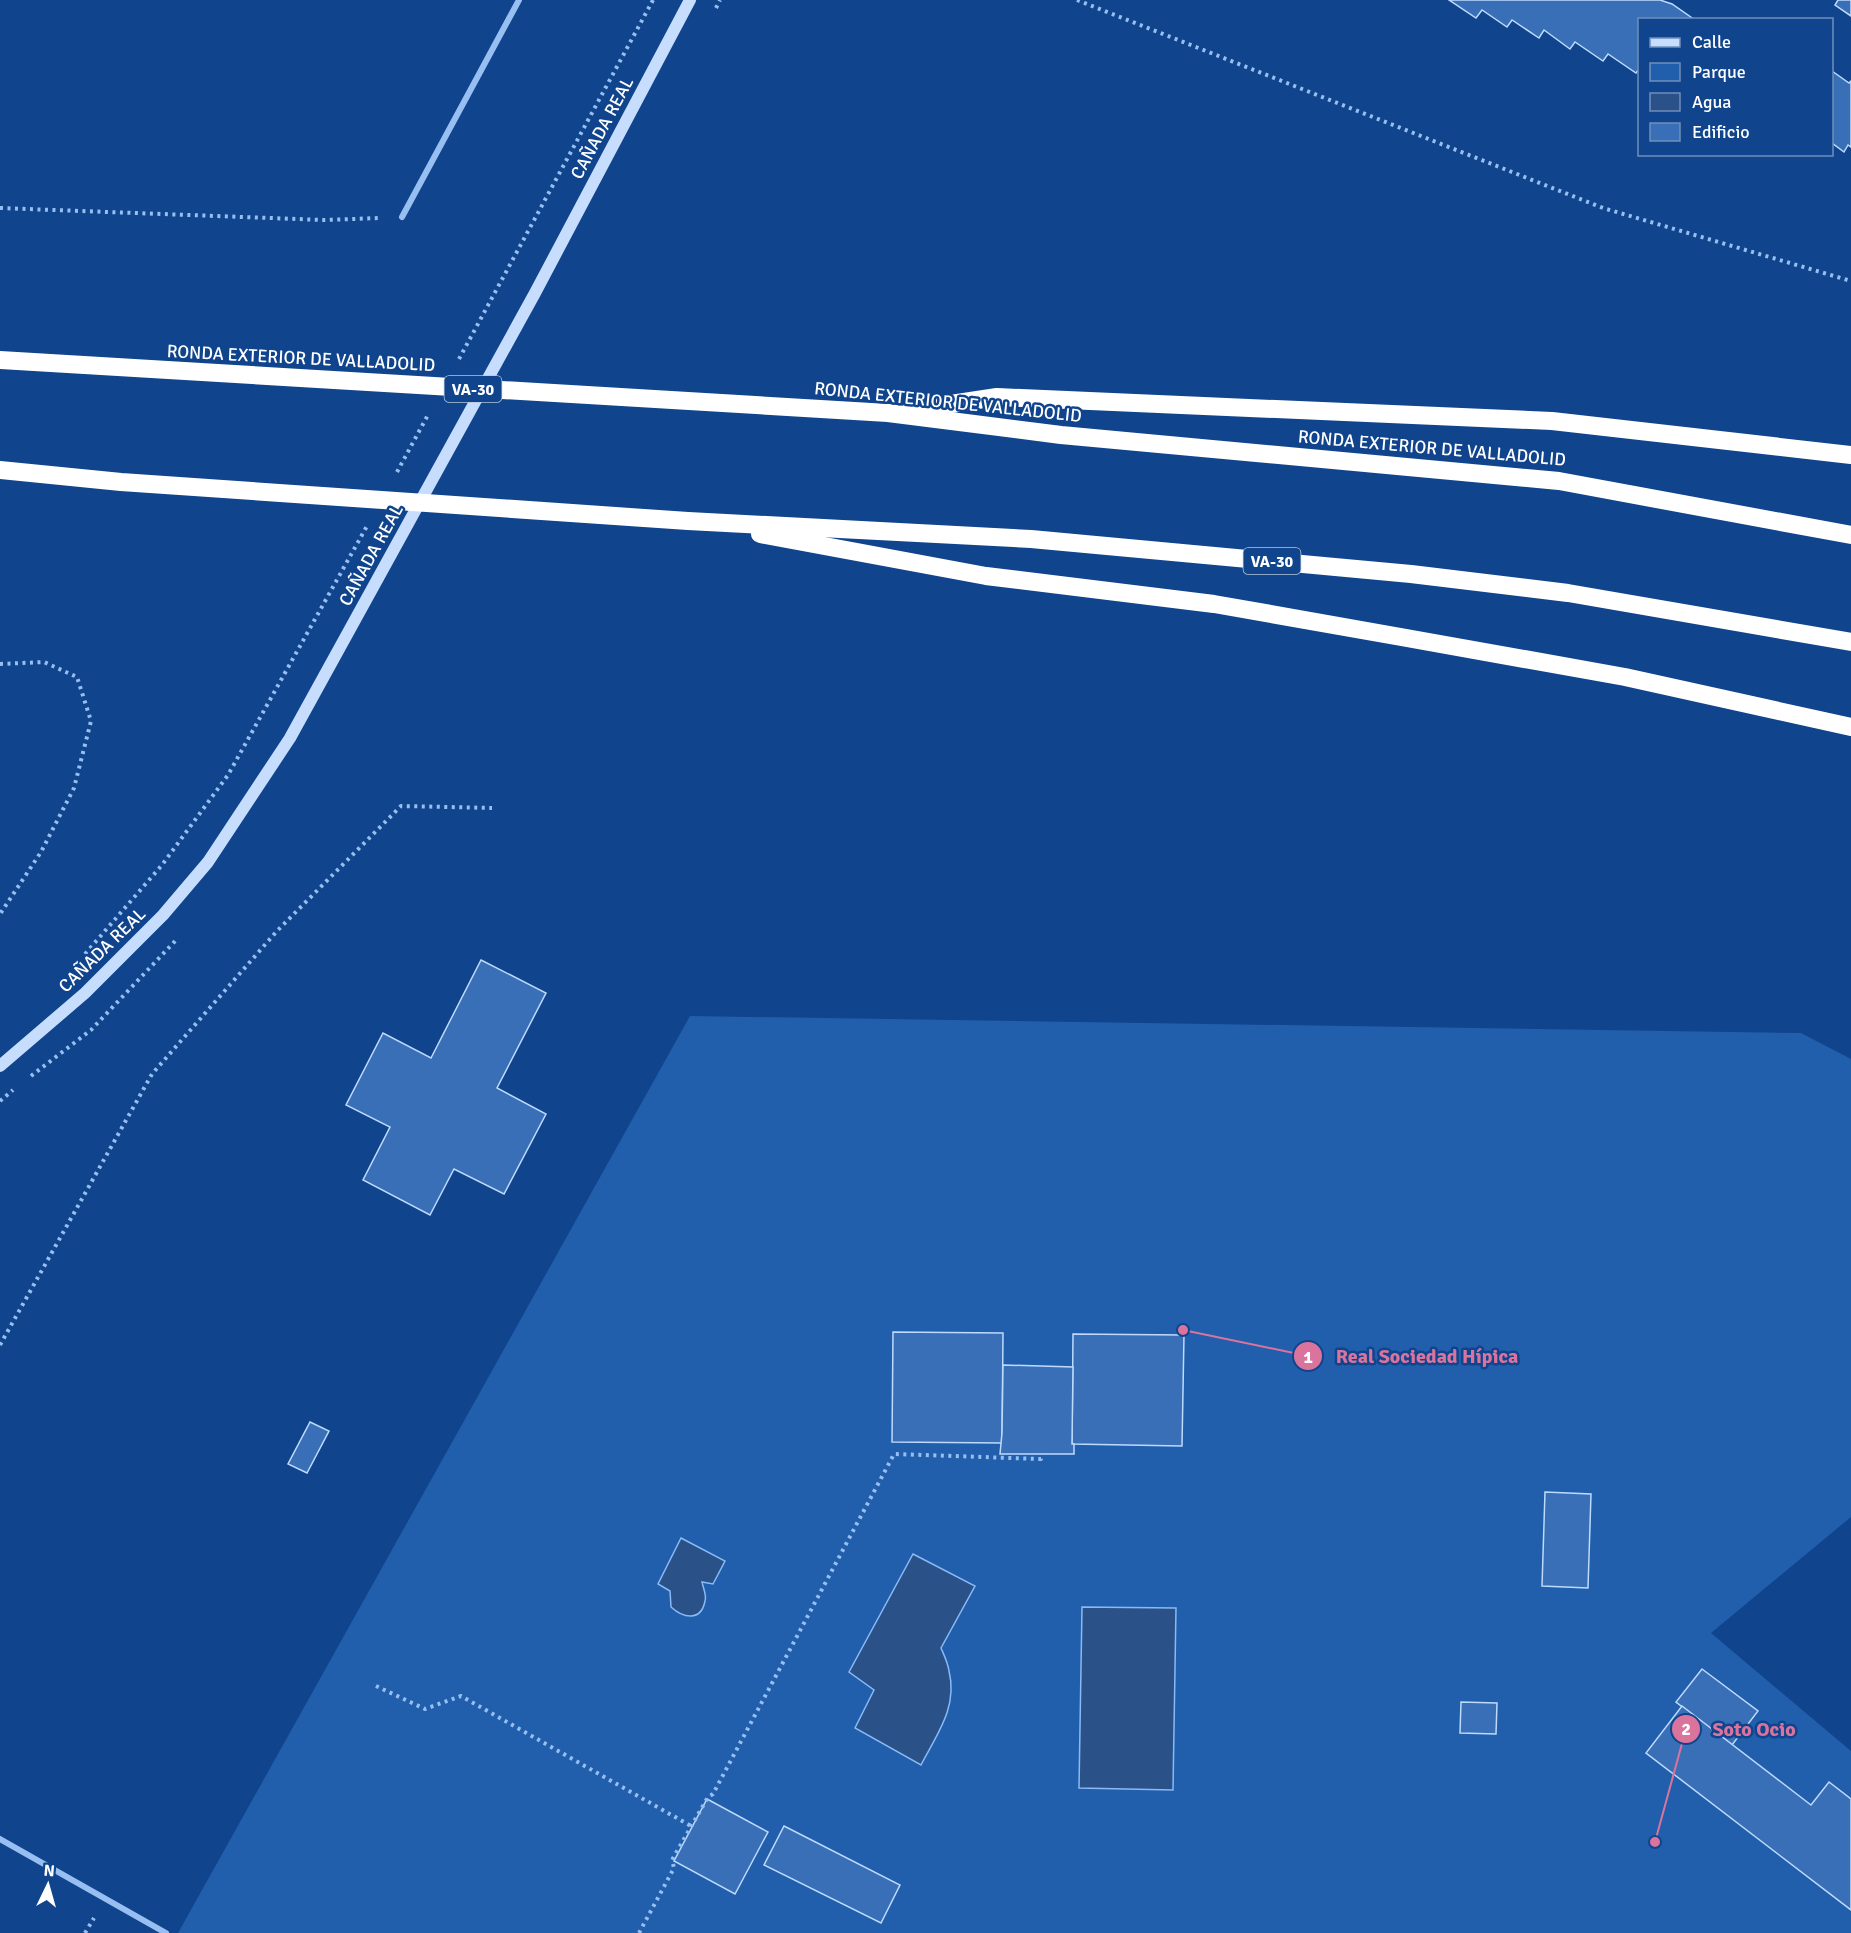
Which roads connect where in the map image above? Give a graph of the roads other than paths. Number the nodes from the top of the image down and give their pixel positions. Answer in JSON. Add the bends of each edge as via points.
{"nodes":[{"id":1,"x":519,"y":0,"type":"edge"},
{"id":2,"x":690,"y":0,"type":"edge"},
{"id":3,"x":402,"y":217,"type":"road end"},
{"id":4,"x":0,"y":360,"type":"edge"},
{"id":5,"x":888,"y":413,"type":"junction"},
{"id":6,"x":1851,"y":455,"type":"edge"},
{"id":7,"x":0,"y":470,"type":"edge"},
{"id":8,"x":688,"y":521,"type":"junction"},
{"id":9,"x":1851,"y":535,"type":"edge"},
{"id":10,"x":1851,"y":642,"type":"edge"},
{"id":11,"x":1851,"y":727,"type":"edge"},
{"id":12,"x":0,"y":1066,"type":"edge"},
{"id":13,"x":0,"y":1839,"type":"edge"},
{"id":14,"x":166,"y":1933,"type":"edge"}],
"edges":[{"from":1,"to":3,"type":"street"},
{"from":2,"to":12,"type":"street","name":"CAÑADA REAL","via":[[535,293],[290,738],[208,862],[163,915],[85,993]]},
{"from":4,"to":5,"type":"highway","name":"RONDA EXTERIOR DE VALLADOLID","number":"VA-30"},
{"from":5,"to":6,"type":"highway","via":[[1009,397],[1552,421]]},
{"from":5,"to":9,"type":"highway","name":"RONDA EXTERIOR DE VALLADOLID","number":"VA-30","via":[[1061,435],[1559,480]]},
{"from":7,"to":8,"type":"highway","number":"VA-30","via":[[121,482]]},
{"from":8,"to":10,"type":"highway","number":"VA-30","via":[[1031,539],[1412,574],[1568,593]]},
{"from":8,"to":11,"type":"highway","via":[[986,576],[1214,604],[1390,634],[1625,677]]},
{"from":13,"to":14,"type":"street"}]}
